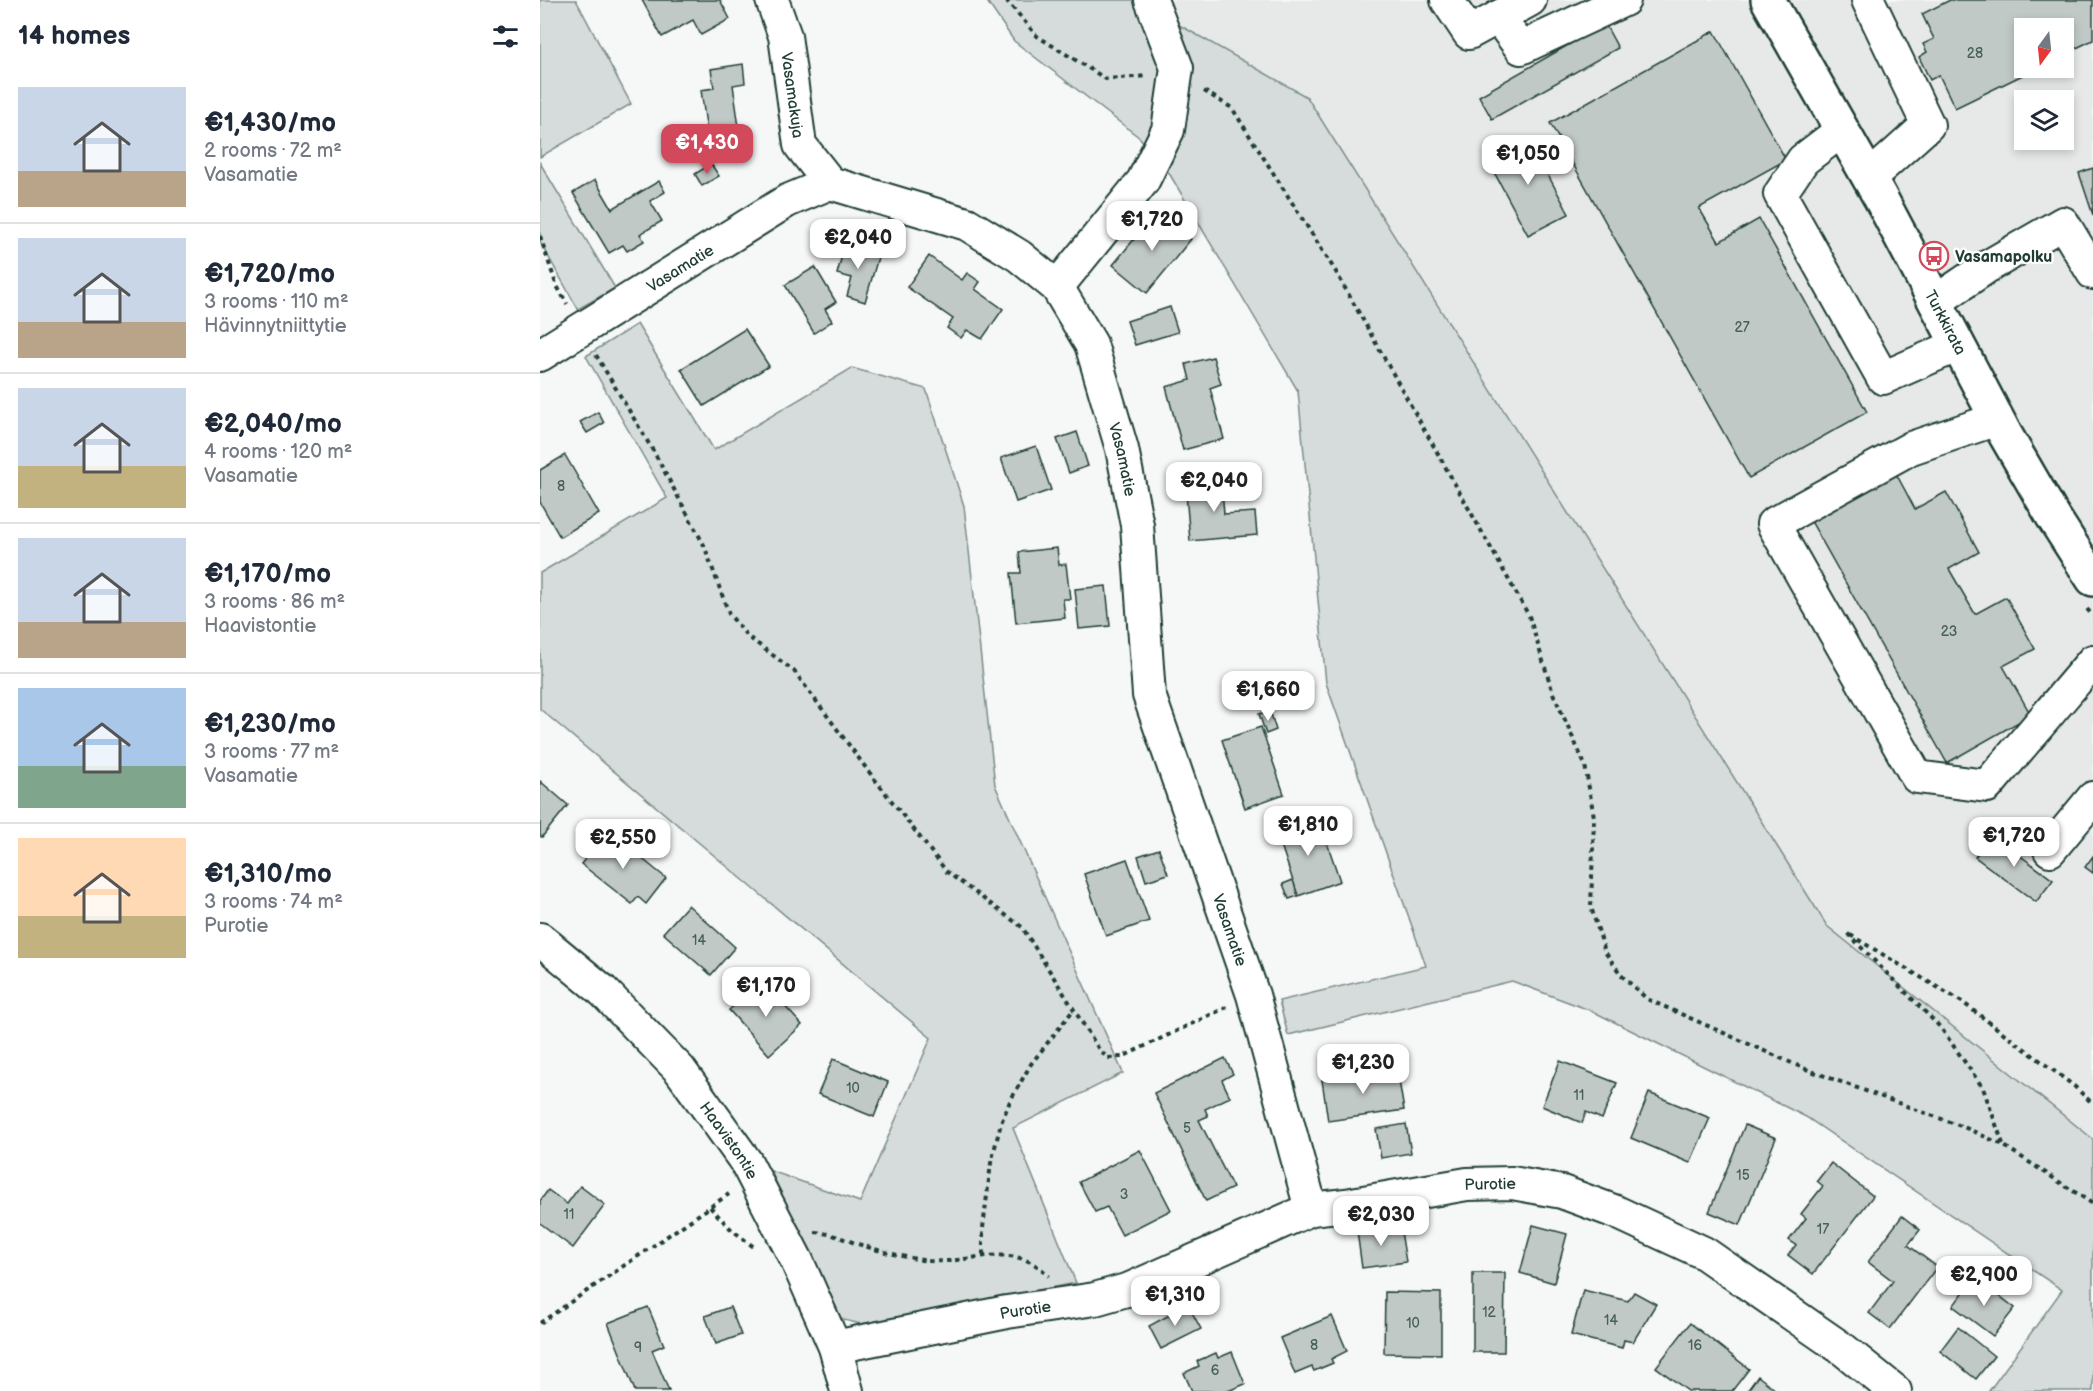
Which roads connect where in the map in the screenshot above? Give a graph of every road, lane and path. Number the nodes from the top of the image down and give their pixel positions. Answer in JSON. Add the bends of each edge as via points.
{"nodes":[{"id":1,"x":772,"y":0,"type":"edge"},
{"id":2,"x":1006,"y":0,"type":"edge"},
{"id":3,"x":1151,"y":0,"type":"edge"},
{"id":4,"x":1447,"y":0,"type":"edge"},
{"id":5,"x":1530,"y":0,"type":"edge"},
{"id":6,"x":1624,"y":0,"type":"edge"},
{"id":7,"x":1868,"y":0,"type":"edge"},
{"id":8,"x":1772,"y":2,"type":"edge"},
{"id":9,"x":1498,"y":17,"type":"junction"},
{"id":10,"x":1177,"y":75,"type":"junction"},
{"id":11,"x":1841,"y":131,"type":"junction"},
{"id":12,"x":1869,"y":178,"type":"junction"},
{"id":13,"x":830,"y":183,"type":"junction"},
{"id":14,"x":540,"y":236,"type":"edge"},
{"id":15,"x":2093,"y":273,"type":"edge"},
{"id":16,"x":1057,"y":287,"type":"junction"},
{"id":17,"x":1935,"y":302,"type":"junction"},
{"id":18,"x":581,"y":331,"type":"junction"},
{"id":19,"x":1958,"y":345,"type":"junction"},
{"id":20,"x":540,"y":355,"type":"edge"},
{"id":21,"x":1997,"y":419,"type":"junction"},
{"id":22,"x":2093,"y":579,"type":"edge"},
{"id":23,"x":2093,"y":661,"type":"edge"},
{"id":24,"x":2093,"y":798,"type":"edge"},
{"id":25,"x":2050,"y":850,"type":"dead end"},
{"id":26,"x":540,"y":939,"type":"edge"},
{"id":27,"x":1252,"y":995,"type":"junction"},
{"id":28,"x":1074,"y":1009,"type":"junction"},
{"id":29,"x":2093,"y":1104,"type":"edge"},
{"id":30,"x":2003,"y":1145,"type":"junction"},
{"id":31,"x":754,"y":1177,"type":"junction"},
{"id":32,"x":2093,"y":1204,"type":"edge"},
{"id":33,"x":710,"y":1207,"type":"junction"},
{"id":34,"x":1311,"y":1209,"type":"junction"},
{"id":35,"x":788,"y":1242,"type":"junction"},
{"id":36,"x":983,"y":1255,"type":"junction"},
{"id":37,"x":1063,"y":1304,"type":"junction"},
{"id":38,"x":540,"y":1323,"type":"edge"},
{"id":39,"x":835,"y":1347,"type":"junction"},
{"id":40,"x":847,"y":1391,"type":"edge"},
{"id":41,"x":1895,"y":1391,"type":"edge"}],
"edges":[{"from":1,"to":13,"type":"street","name":"Vasamakuja","via":[[785,36],[800,145]]},
{"from":2,"to":10,"type":"path","via":[[1037,36],[1106,78]]},
{"from":3,"to":10,"type":"street"},
{"from":4,"to":9,"type":"street","via":[[1469,33]]},
{"from":5,"to":9,"type":"street"},
{"from":6,"to":9,"type":"street","via":[[1521,48]]},
{"from":7,"to":12,"type":"street","via":[[1928,125]]},
{"from":8,"to":11,"type":"main road","name":"Turkkirata"},
{"from":10,"to":16,"type":"street","via":[[1168,130],[1143,181]]},
{"from":10,"to":30,"type":"path","via":[[1232,108],[1336,272],[1529,616],[1552,693],[1585,765],[1594,817],[1591,907],[1605,951],[1622,976],[1647,999],[1793,1064]]},
{"from":11,"to":12,"type":"main road","name":"Turkkirata"},
{"from":11,"to":19,"type":"street","via":[[1803,160],[1780,194],[1884,378]]},
{"from":12,"to":17,"type":"main road","name":"Turkkirata"},
{"from":13,"to":16,"type":"street","name":"Vasamatie","via":[[967,224],[1019,256]]},
{"from":13,"to":18,"type":"street","name":"Vasamatie","via":[[787,201]]},
{"from":14,"to":18,"type":"path","via":[[556,284]]},
{"from":15,"to":17,"type":"street","via":[[2063,223]]},
{"from":16,"to":27,"type":"street","name":"Vasamatie","via":[[1091,344],[1122,449],[1137,525],[1149,694]]},
{"from":17,"to":19,"type":"main road","name":"Turkkirata"},
{"from":18,"to":20,"type":"street","name":"Vasamatie"},
{"from":18,"to":28,"type":"path","via":[[704,545],[729,614],[747,636],[794,671],[948,872],[1022,927]]},
{"from":19,"to":21,"type":"main road","name":"Turkkirata"},
{"from":21,"to":22,"type":"main road","name":"Turkkirata"},
{"from":21,"to":23,"type":"street","via":[[1911,448],[1773,524],[1917,777],[1987,786]]},
{"from":24,"to":25,"type":"street"},
{"from":26,"to":31,"type":"street","name":"Haavistontie","via":[[603,991],[680,1071]]},
{"from":27,"to":28,"type":"path","via":[[1122,1057],[1108,1058],[1100,1051]]},
{"from":27,"to":34,"type":"street","name":"Vasamatie"},
{"from":28,"to":36,"type":"path","via":[[1031,1064],[1001,1123],[991,1162]]},
{"from":29,"to":30,"type":"path","via":[[1962,1002],[1847,933],[1941,1028],[1983,1088]]},
{"from":30,"to":32,"type":"path"},
{"from":31,"to":33,"type":"path"},
{"from":31,"to":35,"type":"street","name":"Haavistontie"},
{"from":33,"to":35,"type":"path","via":[[750,1245],[763,1251]]},
{"from":33,"to":38,"type":"path"},
{"from":34,"to":37,"type":"street","name":"Purotie","via":[[1130,1289]]},
{"from":34,"to":41,"type":"street","name":"Purotie","via":[[1467,1184],[1512,1183],[1562,1192],[1704,1252],[1844,1350]]},
{"from":35,"to":36,"type":"path","via":[[812,1232],[828,1233],[924,1260]]},
{"from":35,"to":39,"type":"street","name":"Haavistontie"},
{"from":36,"to":37,"type":"path","via":[[1020,1258],[1039,1266],[1050,1277]]},
{"from":37,"to":39,"type":"street","name":"Purotie"},
{"from":39,"to":40,"type":"street","name":"Haavistontie"}]}
